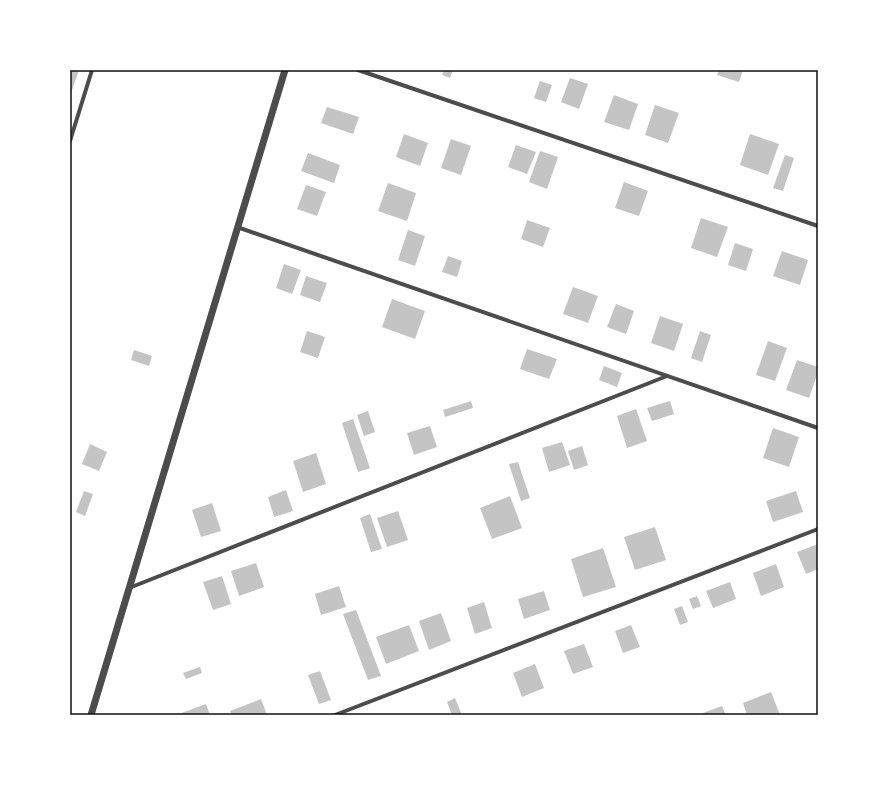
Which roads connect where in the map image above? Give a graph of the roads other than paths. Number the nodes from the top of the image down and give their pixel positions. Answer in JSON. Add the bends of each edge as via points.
{"nodes":[{"id":1,"x":92,"y":70,"type":"edge"},
{"id":2,"x":285,"y":70,"type":"edge"},
{"id":3,"x":358,"y":70,"type":"edge"},
{"id":4,"x":70,"y":141,"type":"edge"},
{"id":5,"x":818,"y":226,"type":"edge"},
{"id":6,"x":237,"y":227,"type":"junction"},
{"id":7,"x":667,"y":376,"type":"junction"},
{"id":8,"x":818,"y":428,"type":"edge"},
{"id":9,"x":818,"y":529,"type":"edge"},
{"id":10,"x":128,"y":588,"type":"junction"},
{"id":11,"x":91,"y":715,"type":"edge"},
{"id":12,"x":335,"y":715,"type":"edge"}],
"edges":[{"from":1,"to":4,"type":"street"},
{"from":2,"to":6,"type":"street"},
{"from":3,"to":5,"type":"street"},
{"from":6,"to":7,"type":"street"},
{"from":6,"to":10,"type":"street"},
{"from":7,"to":8,"type":"street"},
{"from":7,"to":10,"type":"street"},
{"from":9,"to":12,"type":"street"},
{"from":10,"to":11,"type":"street"}]}
